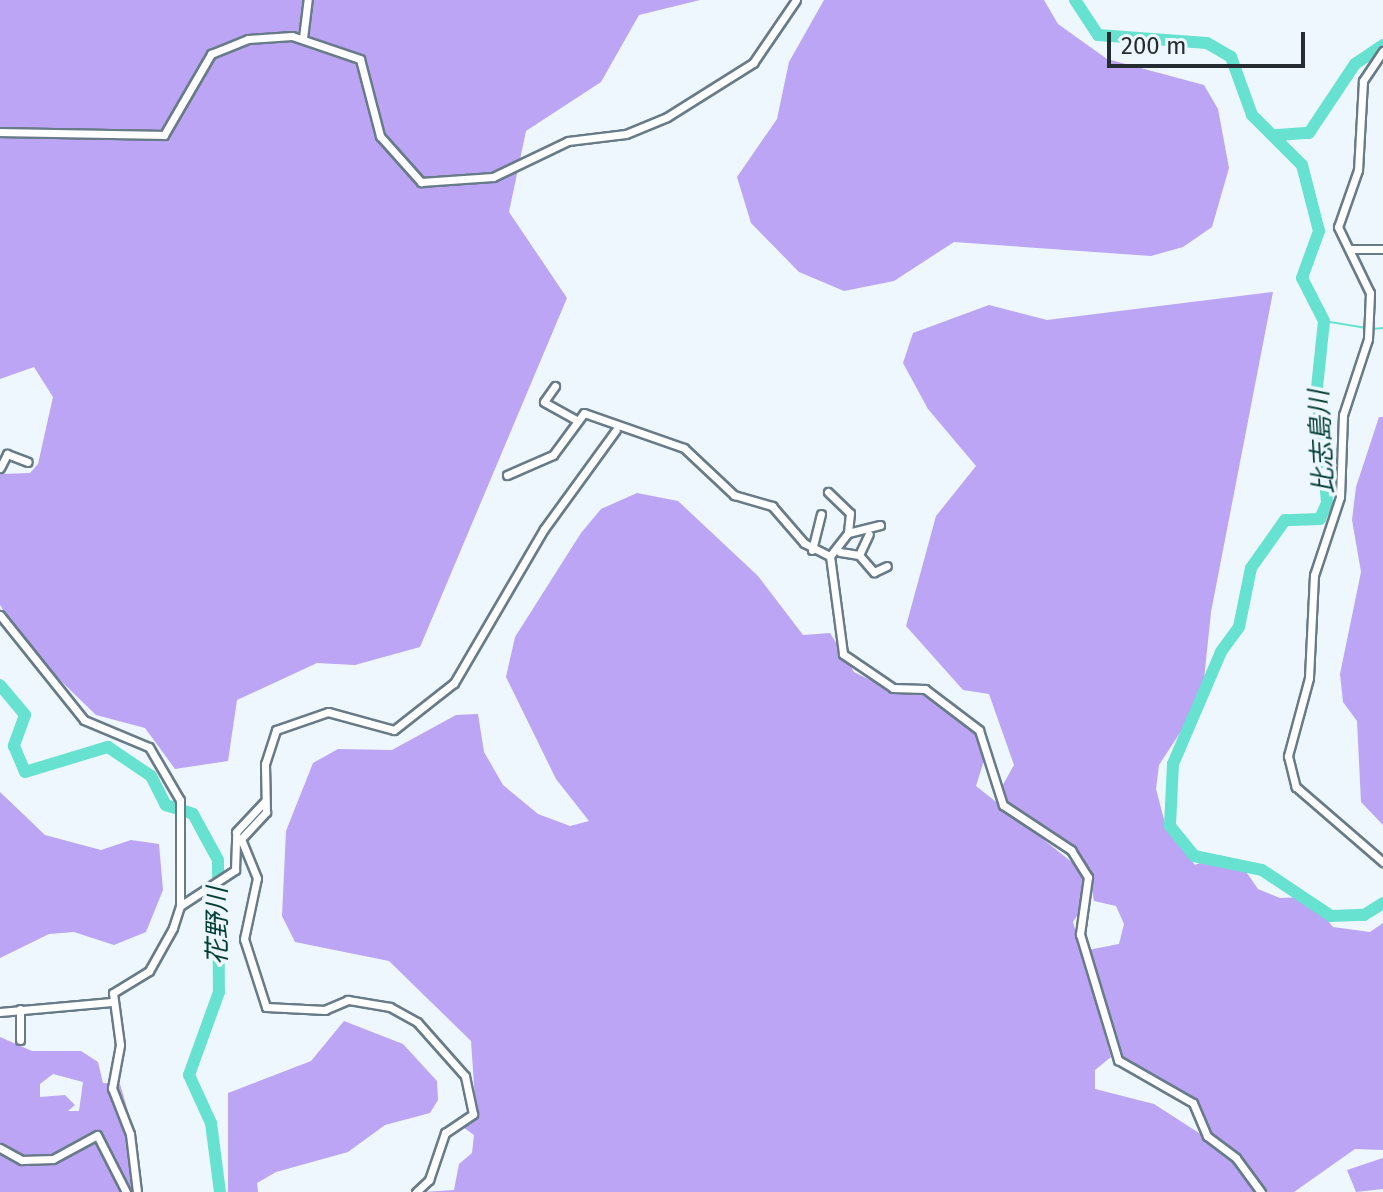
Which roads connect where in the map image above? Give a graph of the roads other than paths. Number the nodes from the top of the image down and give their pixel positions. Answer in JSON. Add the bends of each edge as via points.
{"nodes":[{"id":1,"x":308,"y":0,"type":"edge"},
{"id":2,"x":796,"y":0,"type":"edge"},
{"id":3,"x":303,"y":38,"type":"junction"},
{"id":4,"x":1383,"y":51,"type":"edge"},
{"id":5,"x":0,"y":132,"type":"edge"},
{"id":6,"x":1351,"y":249,"type":"junction"},
{"id":7,"x":1383,"y":249,"type":"edge"},
{"id":8,"x":555,"y":386,"type":"dead end"},
{"id":9,"x":576,"y":420,"type":"junction"},
{"id":10,"x":616,"y":430,"type":"junction"},
{"id":11,"x":28,"y":462,"type":"dead end"},
{"id":12,"x":0,"y":468,"type":"edge"},
{"id":13,"x":507,"y":475,"type":"dead end"},
{"id":14,"x":828,"y":492,"type":"dead end"},
{"id":15,"x":821,"y":514,"type":"dead end"},
{"id":16,"x":880,"y":525,"type":"dead end"},
{"id":17,"x":848,"y":533,"type":"junction"},
{"id":18,"x":869,"y":534,"type":"dead end"},
{"id":19,"x":812,"y":550,"type":"junction"},
{"id":20,"x":840,"y":552,"type":"junction"},
{"id":21,"x":859,"y":555,"type":"junction"},
{"id":22,"x":830,"y":556,"type":"junction"},
{"id":23,"x":887,"y":566,"type":"dead end"},
{"id":24,"x":0,"y":615,"type":"edge"},
{"id":25,"x":264,"y":802,"type":"junction"},
{"id":26,"x":1383,"y":862,"type":"edge"},
{"id":27,"x":180,"y":906,"type":"junction"},
{"id":28,"x":112,"y":1002,"type":"junction"},
{"id":29,"x":20,"y":1009,"type":"junction"},
{"id":30,"x":0,"y":1012,"type":"edge"},
{"id":31,"x":20,"y":1040,"type":"dead end"},
{"id":32,"x":0,"y":1148,"type":"edge"},
{"id":33,"x":126,"y":1192,"type":"edge"},
{"id":34,"x":137,"y":1192,"type":"edge"},
{"id":35,"x":416,"y":1192,"type":"edge"},
{"id":36,"x":1261,"y":1192,"type":"edge"}],
"edges":[{"from":1,"to":3,"type":"street"},
{"from":2,"to":3,"type":"street","via":[[753,63],[655,124],[568,141],[501,176],[435,184],[415,177],[380,136],[360,59]]},
{"from":3,"to":5,"type":"street","via":[[264,35],[220,47],[164,135]]},
{"from":4,"to":6,"type":"street","via":[[1363,81],[1358,170],[1339,219]]},
{"from":6,"to":7,"type":"street"},
{"from":6,"to":26,"type":"street","via":[[1370,293],[1369,328],[1343,415],[1340,497],[1314,575],[1309,678],[1288,756],[1296,787]]},
{"from":8,"to":9,"type":"street","via":[[544,402]]},
{"from":9,"to":10,"type":"street","via":[[584,413]]},
{"from":9,"to":13,"type":"street","via":[[553,455]]},
{"from":10,"to":19,"type":"street","via":[[692,453],[734,495],[772,506]]},
{"from":10,"to":25,"type":"street","via":[[544,529],[454,683],[394,730],[328,712],[283,725],[265,764]]},
{"from":11,"to":12,"type":"street","via":[[7,454]]},
{"from":14,"to":17,"type":"street","via":[[850,513]]},
{"from":15,"to":19,"type":"street"},
{"from":16,"to":17,"type":"street"},
{"from":17,"to":20,"type":"street"},
{"from":18,"to":21,"type":"street"},
{"from":19,"to":22,"type":"street"},
{"from":20,"to":21,"type":"street"},
{"from":20,"to":22,"type":"street"},
{"from":21,"to":23,"type":"street","via":[[874,572]]},
{"from":22,"to":36,"type":"street","via":[[843,654],[893,688],[925,689],[979,730],[1003,805],[1071,850],[1088,877],[1080,934],[1118,1060],[1193,1103],[1207,1136],[1236,1158]]},
{"from":24,"to":27,"type":"street","via":[[84,720],[149,747],[172,777],[182,807]]},
{"from":25,"to":27,"type":"street","via":[[236,832],[237,865]]},
{"from":25,"to":35,"type":"street","via":[[266,812],[241,839],[257,878],[244,939],[266,1007],[325,1010],[348,1000],[390,1007],[417,1022],[465,1076],[473,1114],[445,1133],[429,1180]]},
{"from":27,"to":28,"type":"street","via":[[149,971],[117,987]]},
{"from":28,"to":29,"type":"street"},
{"from":28,"to":34,"type":"street","via":[[120,1045],[113,1094],[130,1134]]},
{"from":29,"to":30,"type":"street"},
{"from":29,"to":31,"type":"street"},
{"from":32,"to":33,"type":"street","via":[[22,1160],[53,1159],[97,1135]]}]}
